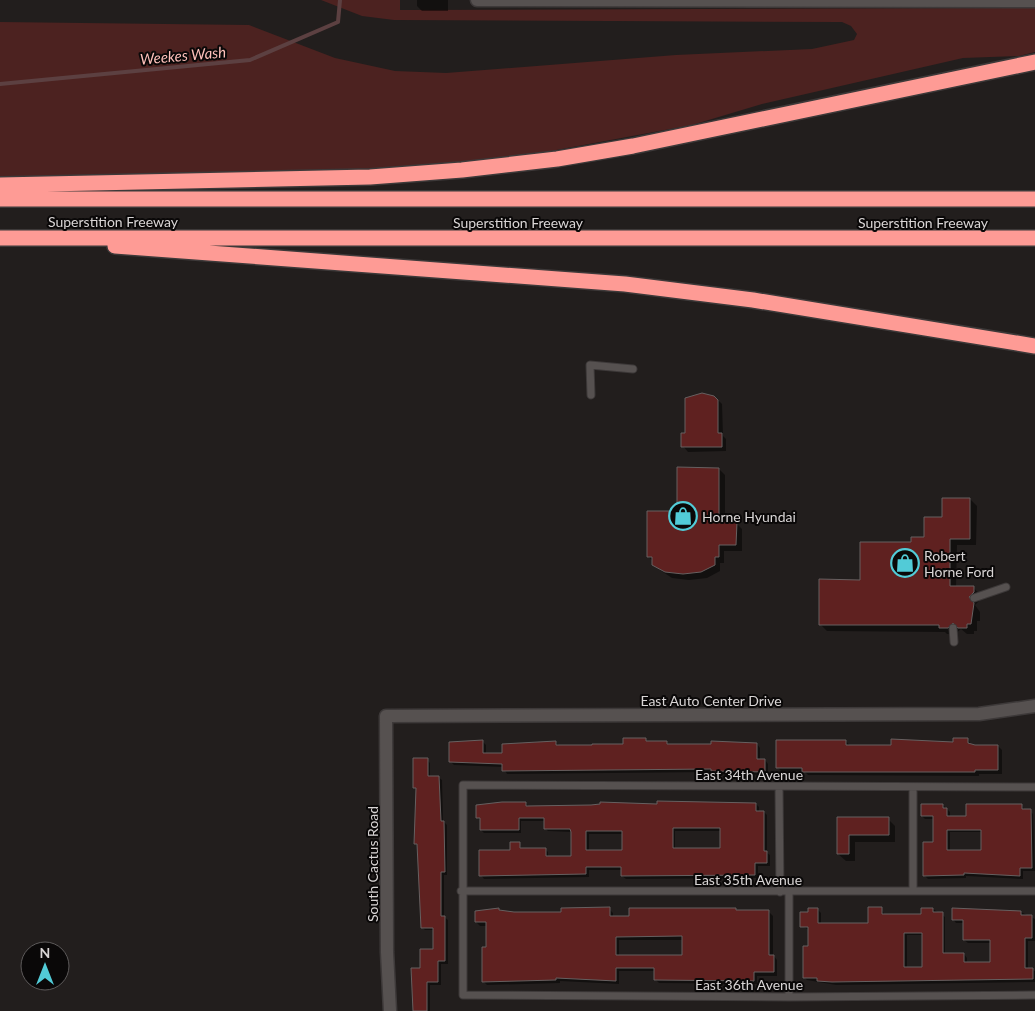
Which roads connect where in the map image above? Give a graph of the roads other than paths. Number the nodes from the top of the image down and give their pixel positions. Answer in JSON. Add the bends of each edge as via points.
{"nodes":[{"id":1,"x":556,"y":0,"type":"edge"},
{"id":2,"x":477,"y":1,"type":"edge"},
{"id":3,"x":1035,"y":1,"type":"edge"},
{"id":4,"x":1035,"y":62,"type":"edge"},
{"id":5,"x":0,"y":185,"type":"edge"},
{"id":6,"x":0,"y":199,"type":"edge"},
{"id":7,"x":1035,"y":199,"type":"edge"},
{"id":8,"x":0,"y":238,"type":"edge"},
{"id":9,"x":32,"y":238,"type":"junction"},
{"id":10,"x":1035,"y":238,"type":"edge"},
{"id":11,"x":1035,"y":346,"type":"edge"},
{"id":12,"x":633,"y":369,"type":"dead end"},
{"id":13,"x":591,"y":395,"type":"dead end"},
{"id":14,"x":1006,"y":587,"type":"dead end"},
{"id":15,"x":974,"y":598,"type":"dead end"},
{"id":16,"x":953,"y":628,"type":"dead end"},
{"id":17,"x":954,"y":642,"type":"dead end"},
{"id":18,"x":1035,"y":706,"type":"edge"},
{"id":19,"x":386,"y":716,"type":"joint"},
{"id":20,"x":779,"y":787,"type":"junction"},
{"id":21,"x":913,"y":787,"type":"junction"},
{"id":22,"x":1035,"y":787,"type":"edge"},
{"id":23,"x":462,"y":891,"type":"junction"},
{"id":24,"x":913,"y":891,"type":"junction"},
{"id":25,"x":1035,"y":891,"type":"edge"},
{"id":26,"x":780,"y":892,"type":"junction"},
{"id":27,"x":789,"y":892,"type":"junction"},
{"id":28,"x":1035,"y":995,"type":"edge"},
{"id":29,"x":789,"y":997,"type":"junction"},
{"id":30,"x":390,"y":1011,"type":"edge"}],
"edges":[{"from":1,"to":2,"type":"street"},
{"from":1,"to":3,"type":"street"},
{"from":4,"to":5,"type":"highway","via":[[557,159],[370,177]]},
{"from":6,"to":7,"type":"highway","name":"Superstition Freeway"},
{"from":8,"to":9,"type":"highway","name":"Superstition Freeway"},
{"from":9,"to":10,"type":"highway","name":"Superstition Freeway"},
{"from":9,"to":11,"type":"highway","via":[[625,284],[753,300]]},
{"from":12,"to":13,"type":"lane","via":[[590,365]]},
{"from":14,"to":15,"type":"lane"},
{"from":16,"to":17,"type":"lane"},
{"from":18,"to":19,"type":"street","name":"East Auto Center Drive","via":[[979,714]]},
{"from":19,"to":30,"type":"street","name":"South Cactus Road"},
{"from":20,"to":21,"type":"lane","name":"East 34th Avenue"},
{"from":20,"to":23,"type":"lane","name":"East 34th Avenue","via":[[463,785]]},
{"from":20,"to":26,"type":"lane"},
{"from":21,"to":22,"type":"lane","name":"East 34th Avenue"},
{"from":21,"to":24,"type":"lane"},
{"from":23,"to":26,"type":"lane","name":"East 35th Avenue"},
{"from":23,"to":29,"type":"lane","name":"East 36th Avenue","via":[[463,995]]},
{"from":24,"to":25,"type":"lane","name":"East 35th Avenue"},
{"from":24,"to":27,"type":"lane","name":"East 35th Avenue"},
{"from":26,"to":27,"type":"lane","name":"East 35th Avenue"},
{"from":27,"to":29,"type":"lane"},
{"from":28,"to":29,"type":"lane","name":"East 36th Avenue"}]}
